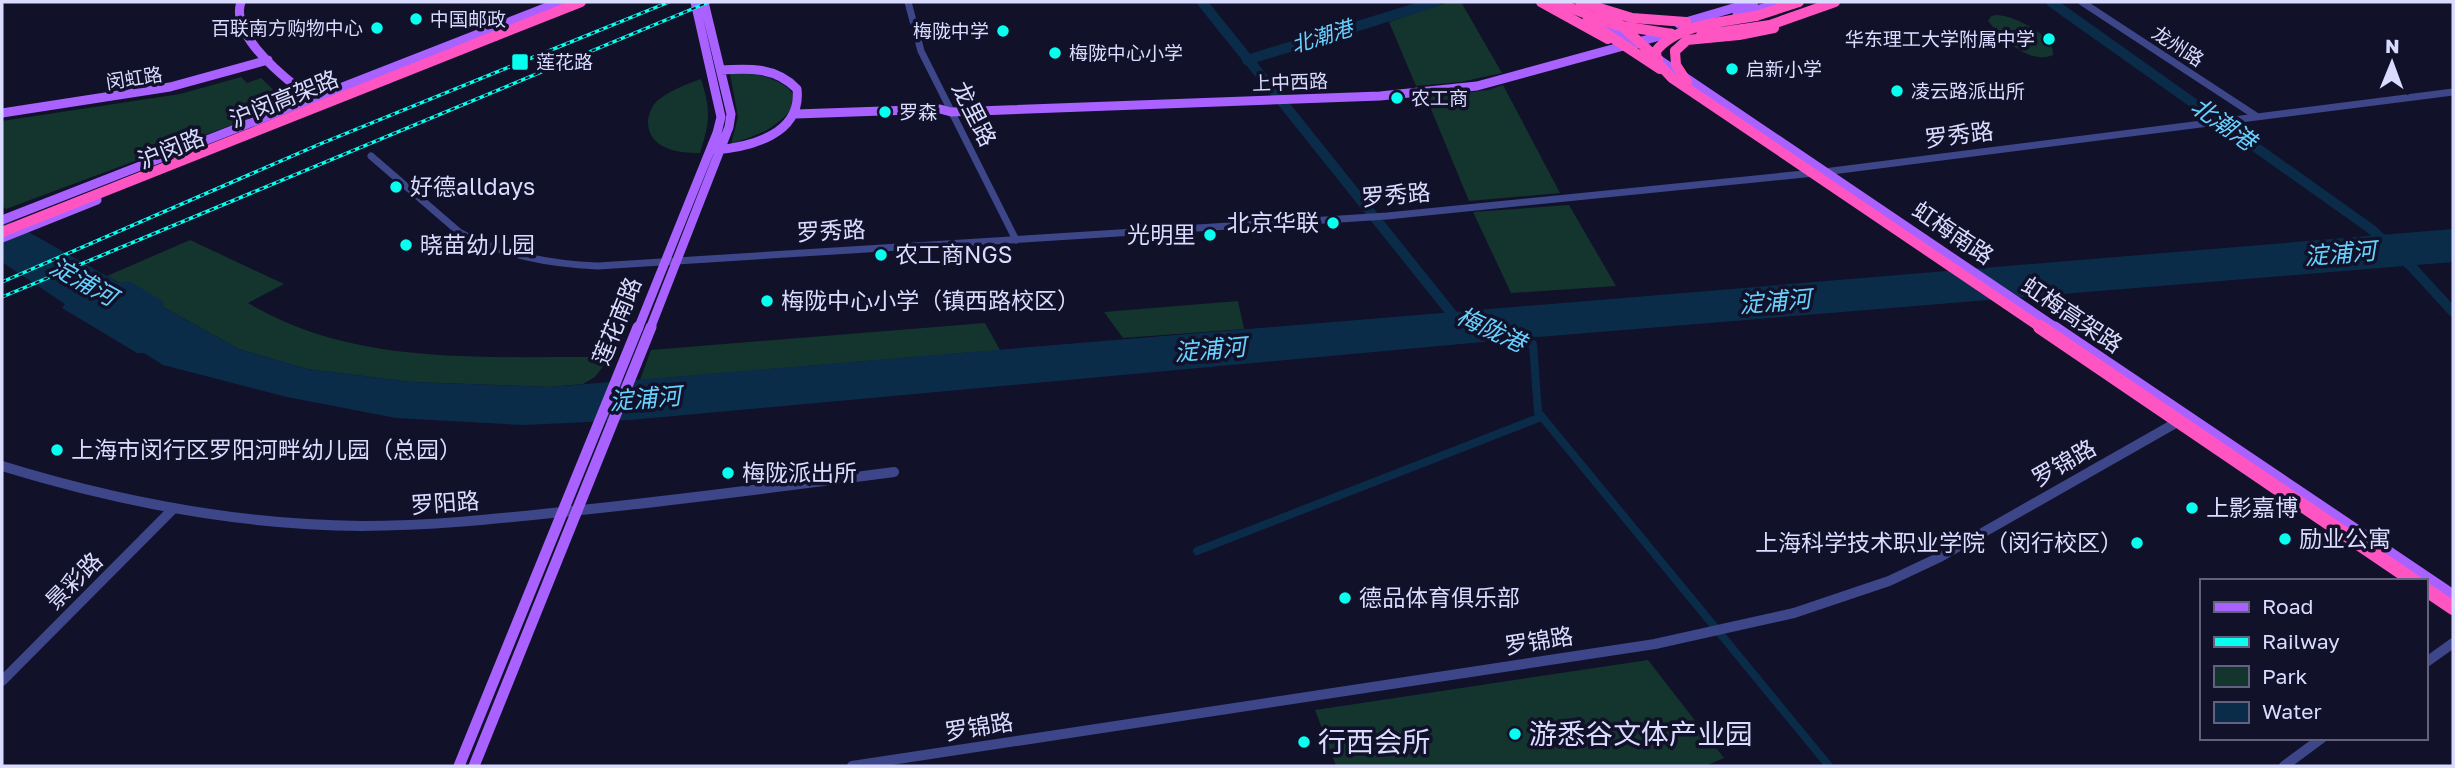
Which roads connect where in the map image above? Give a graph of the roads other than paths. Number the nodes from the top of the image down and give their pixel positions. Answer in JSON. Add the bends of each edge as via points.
{"nodes":[{"id":1,"x":241,"y":2,"type":"edge"},
{"id":2,"x":560,"y":2,"type":"edge"},
{"id":3,"x":570,"y":2,"type":"edge"},
{"id":4,"x":581,"y":2,"type":"edge"},
{"id":5,"x":588,"y":2,"type":"edge"},
{"id":6,"x":695,"y":2,"type":"edge"},
{"id":7,"x":704,"y":2,"type":"edge"},
{"id":8,"x":908,"y":2,"type":"edge"},
{"id":9,"x":1541,"y":2,"type":"edge"},
{"id":10,"x":1560,"y":2,"type":"edge"},
{"id":11,"x":1578,"y":2,"type":"edge"},
{"id":12,"x":1590,"y":2,"type":"edge"},
{"id":13,"x":1754,"y":2,"type":"edge"},
{"id":14,"x":1786,"y":2,"type":"edge"},
{"id":15,"x":1799,"y":2,"type":"edge"},
{"id":16,"x":1816,"y":2,"type":"edge"},
{"id":17,"x":1835,"y":2,"type":"edge"},
{"id":18,"x":2082,"y":2,"type":"edge"},
{"id":19,"x":1593,"y":16,"type":"junction"},
{"id":20,"x":1794,"y":18,"type":"junction"},
{"id":21,"x":1686,"y":22,"type":"junction"},
{"id":22,"x":501,"y":25,"type":"junction"},
{"id":23,"x":509,"y":33,"type":"junction"},
{"id":24,"x":1626,"y":43,"type":"junction"},
{"id":25,"x":268,"y":60,"type":"junction"},
{"id":26,"x":721,"y":70,"type":"junction"},
{"id":27,"x":1669,"y":75,"type":"junction"},
{"id":28,"x":1693,"y":89,"type":"junction"},
{"id":29,"x":2453,"y":92,"type":"edge"},
{"id":30,"x":311,"y":99,"type":"junction"},
{"id":31,"x":327,"y":107,"type":"junction"},
{"id":32,"x":946,"y":109,"type":"junction"},
{"id":33,"x":2,"y":113,"type":"edge"},
{"id":34,"x":796,"y":114,"type":"junction"},
{"id":35,"x":2253,"y":114,"type":"junction"},
{"id":36,"x":2211,"y":122,"type":"joint"},
{"id":37,"x":715,"y":150,"type":"junction"},
{"id":38,"x":371,"y":156,"type":"dead end"},
{"id":39,"x":1824,"y":172,"type":"junction"},
{"id":40,"x":1808,"y":173,"type":"junction"},
{"id":41,"x":2,"y":220,"type":"edge"},
{"id":42,"x":2,"y":226,"type":"edge"},
{"id":43,"x":2,"y":232,"type":"edge"},
{"id":44,"x":2,"y":238,"type":"edge"},
{"id":45,"x":1016,"y":240,"type":"junction"},
{"id":46,"x":670,"y":261,"type":"junction"},
{"id":47,"x":2188,"y":415,"type":"junction"},
{"id":48,"x":2175,"y":423,"type":"junction"},
{"id":49,"x":2,"y":466,"type":"edge"},
{"id":50,"x":894,"y":472,"type":"dead end"},
{"id":51,"x":174,"y":508,"type":"junction"},
{"id":52,"x":572,"y":511,"type":"junction"},
{"id":53,"x":2402,"y":579,"type":"edge"},
{"id":54,"x":2411,"y":579,"type":"edge"},
{"id":55,"x":2420,"y":579,"type":"edge"},
{"id":56,"x":2427,"y":584,"type":"edge"},
{"id":57,"x":2427,"y":590,"type":"edge"},
{"id":58,"x":2427,"y":595,"type":"edge"},
{"id":59,"x":2453,"y":596,"type":"edge"},
{"id":60,"x":2453,"y":601,"type":"edge"},
{"id":61,"x":2453,"y":608,"type":"edge"},
{"id":62,"x":2453,"y":614,"type":"edge"},
{"id":63,"x":2453,"y":643,"type":"edge"},
{"id":64,"x":2427,"y":662,"type":"edge"},
{"id":65,"x":2,"y":681,"type":"edge"},
{"id":66,"x":2319,"y":740,"type":"edge"},
{"id":67,"x":459,"y":766,"type":"edge"},
{"id":68,"x":474,"y":766,"type":"edge"},
{"id":69,"x":852,"y":766,"type":"edge"},
{"id":70,"x":2284,"y":766,"type":"edge"}],
"edges":[{"from":1,"to":25,"type":"main road","via":[[238,20],[243,32]]},
{"from":2,"to":22,"type":"main road","name":"沪闵路"},
{"from":3,"to":42,"type":"highway","name":"沪闵高架路","bridge":true},
{"from":4,"to":43,"type":"highway","name":"沪闵高架路","bridge":true},
{"from":5,"to":23,"type":"main road","name":"沪闵路"},
{"from":6,"to":37,"type":"main road","name":"莲花南路","via":[[721,117]]},
{"from":7,"to":26,"type":"main road","name":"莲花南路"},
{"from":8,"to":32,"type":"street","name":"龙里路","via":[[919,46]]},
{"from":9,"to":24,"type":"highway","via":[[1587,29]]},
{"from":10,"to":16,"type":"highway","bridge":true,"via":[[1615,20],[1682,30],[1746,24]]},
{"from":10,"to":19,"type":"main road","name":"虹梅南路"},
{"from":10,"to":20,"type":"highway","bridge":true,"via":[[1616,25],[1670,34],[1729,33]]},
{"from":10,"to":24,"type":"main road","name":"虹梅南路"},
{"from":10,"to":27,"type":"highway","bridge":true},
{"from":11,"to":19,"type":"highway"},
{"from":11,"to":21,"type":"highway","via":[[1638,19]]},
{"from":12,"to":28,"type":"highway","bridge":true},
{"from":13,"to":21,"type":"main road"},
{"from":14,"to":24,"type":"main road"},
{"from":15,"to":27,"type":"highway","bridge":true,"via":[[1666,38],[1654,53]]},
{"from":17,"to":20,"type":"highway","bridge":true},
{"from":18,"to":35,"type":"street","name":"龙州路"},
{"from":19,"to":24,"type":"main road","name":"虹梅南路"},
{"from":20,"to":28,"type":"highway","bridge":true,"via":[[1758,32],[1681,43],[1675,51],[1676,65]]},
{"from":21,"to":24,"type":"main road"},
{"from":22,"to":23,"type":"street"},
{"from":22,"to":30,"type":"main road","name":"沪闵路"},
{"from":23,"to":31,"type":"main road","name":"沪闵路"},
{"from":24,"to":32,"type":"main road","name":"上中西路","via":[[1478,86],[1380,96]]},
{"from":24,"to":39,"type":"main road","name":"虹梅南路"},
{"from":24,"to":40,"type":"main road","name":"虹梅南路"},
{"from":25,"to":30,"type":"main road"},
{"from":25,"to":33,"type":"main road","name":"闵虹路","via":[[168,89]]},
{"from":26,"to":34,"type":"main road","via":[[752,69],[783,76],[797,89]]},
{"from":26,"to":37,"type":"main road","name":"莲花南路","via":[[731,114]]},
{"from":27,"to":28,"type":"highway","bridge":true},
{"from":28,"to":54,"type":"highway","name":"虹梅高架路","bridge":true},
{"from":28,"to":55,"type":"highway","name":"虹梅高架路","bridge":true},
{"from":29,"to":35,"type":"street","name":"罗秀路"},
{"from":30,"to":31,"type":"main road"},
{"from":30,"to":41,"type":"main road","name":"沪闵路"},
{"from":31,"to":44,"type":"main road","name":"沪闵路"},
{"from":32,"to":34,"type":"main road","name":"上中西路"},
{"from":32,"to":45,"type":"street","name":"龙里路"},
{"from":34,"to":37,"type":"main road","via":[[762,140]]},
{"from":35,"to":36,"type":"street","name":"罗秀路"},
{"from":36,"to":39,"type":"street","name":"罗秀路"},
{"from":37,"to":46,"type":"main road","name":"莲花南路"},
{"from":38,"to":46,"type":"street","name":"罗秀路","via":[[459,232],[494,249],[579,266]]},
{"from":39,"to":40,"type":"street","name":"罗秀路"},
{"from":39,"to":47,"type":"main road","name":"虹梅南路"},
{"from":40,"to":45,"type":"street","name":"罗秀路","via":[[1387,216]]},
{"from":40,"to":48,"type":"main road","name":"虹梅南路","bridge":true},
{"from":45,"to":46,"type":"street","name":"罗秀路"},
{"from":46,"to":52,"type":"main road","name":"莲花南路","via":[[612,426]]},
{"from":46,"to":52,"type":"main road","name":"莲花南路","via":[[597,426]]},
{"from":47,"to":48,"type":"street","name":"罗锦路"},
{"from":47,"to":59,"type":"main road","name":"虹梅南路"},
{"from":48,"to":53,"type":"main road","name":"虹梅南路"},
{"from":48,"to":69,"type":"street","name":"罗锦路","via":[[1913,570],[1834,601],[1733,628]]},
{"from":49,"to":51,"type":"street","name":"罗阳路"},
{"from":50,"to":52,"type":"street","name":"罗阳路"},
{"from":51,"to":52,"type":"street","name":"罗阳路","via":[[280,523],[349,526],[448,523]]},
{"from":51,"to":65,"type":"street","name":"景彩路"},
{"from":52,"to":67,"type":"main road","name":"莲花南路"},
{"from":52,"to":68,"type":"main road","name":"莲花南路"},
{"from":56,"to":60,"type":"highway","name":"虹梅高架路"},
{"from":57,"to":61,"type":"highway"},
{"from":58,"to":62,"type":"main road"},
{"from":63,"to":64,"type":"street"},
{"from":66,"to":70,"type":"street"}]}
